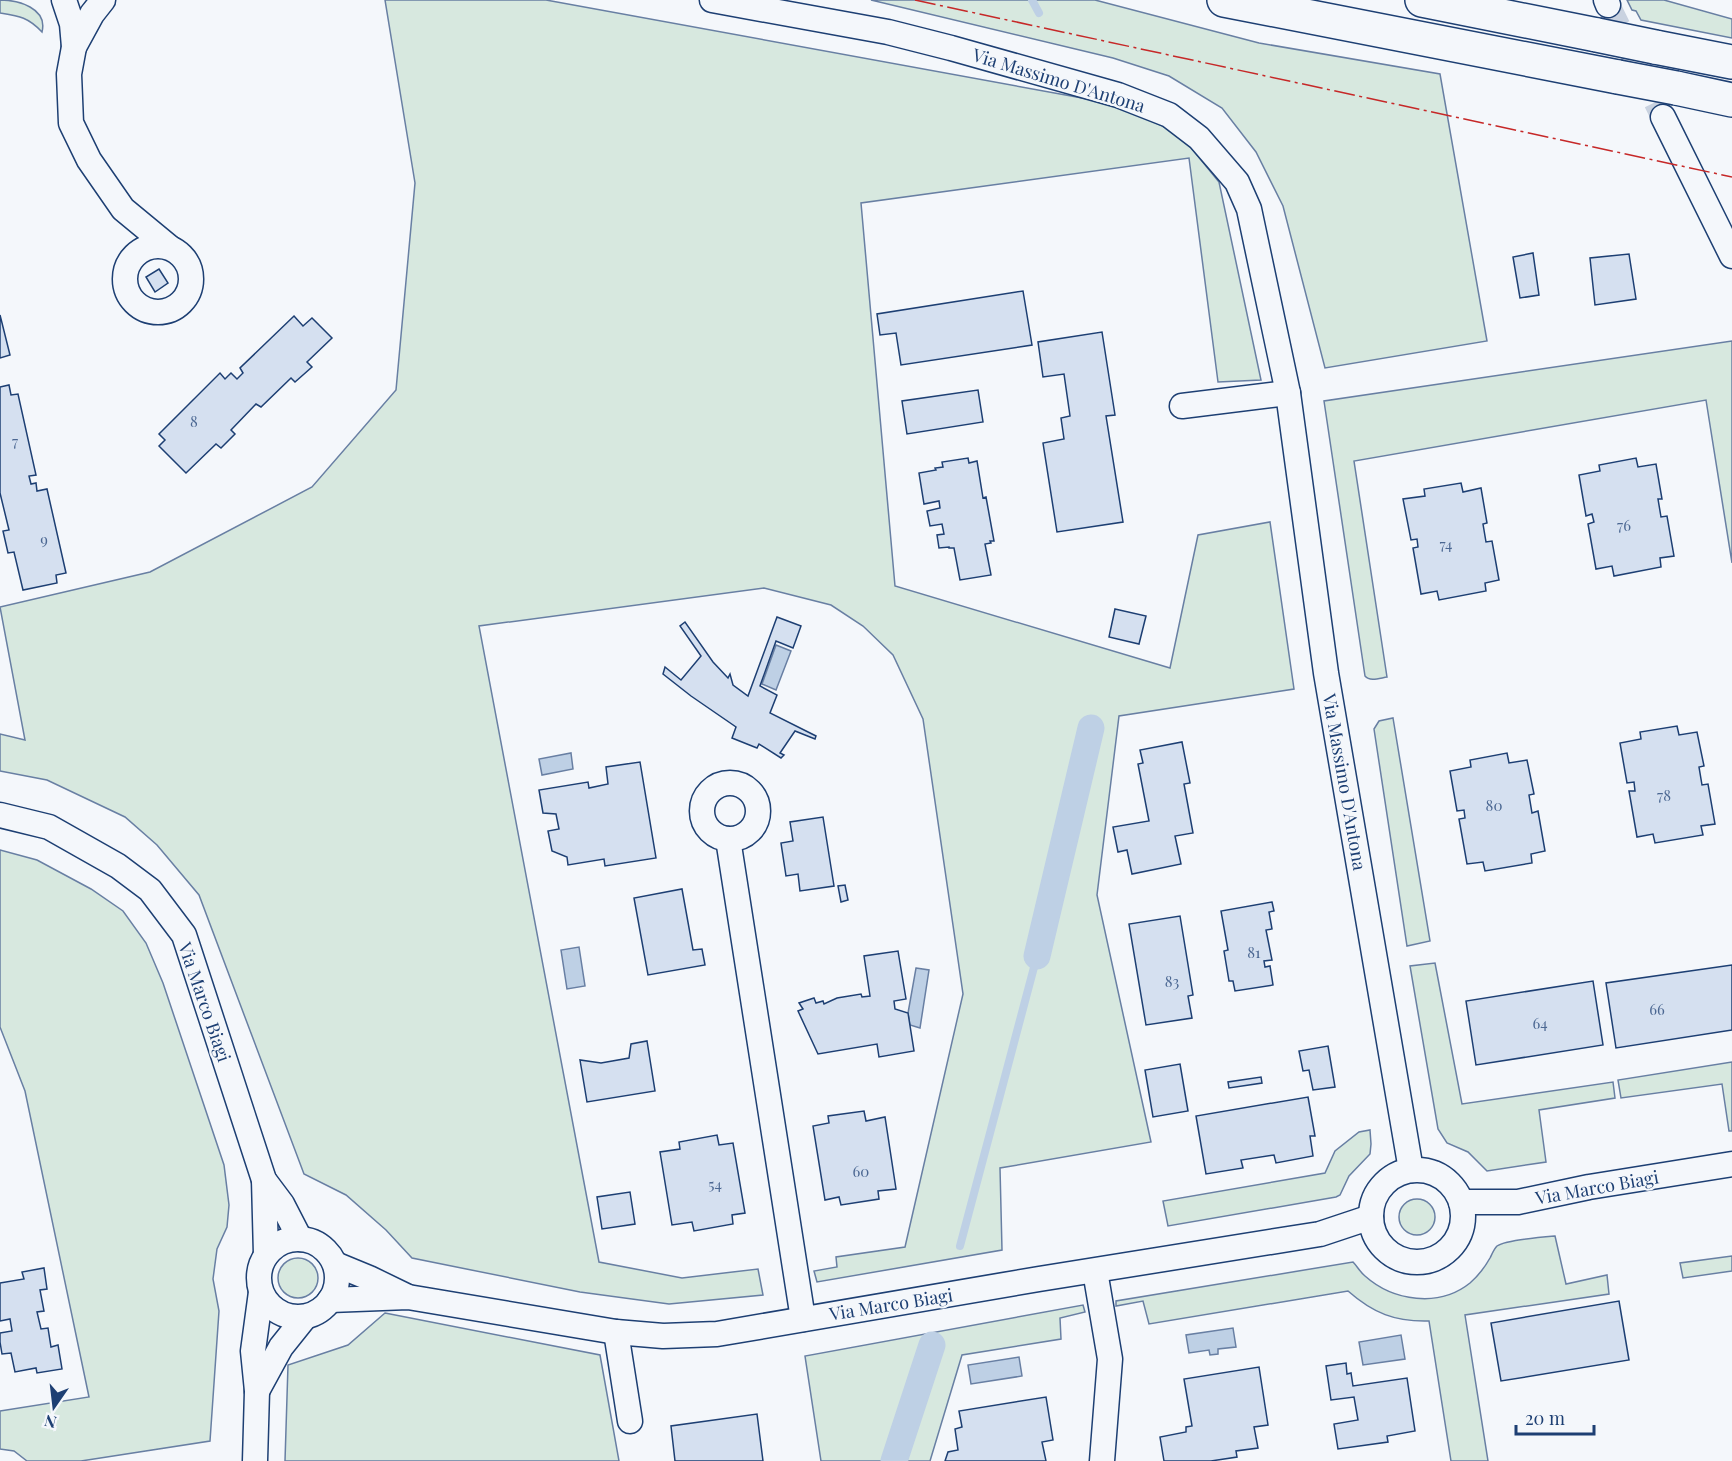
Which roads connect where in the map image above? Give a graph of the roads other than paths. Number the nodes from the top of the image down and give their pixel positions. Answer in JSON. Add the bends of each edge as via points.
{"nodes":[{"id":1,"x":64,"y":0,"type":"edge"},
{"id":2,"x":71,"y":0,"type":"edge"},
{"id":3,"x":103,"y":0,"type":"edge"},
{"id":4,"x":712,"y":0,"type":"edge"},
{"id":5,"x":1224,"y":0,"type":"edge"},
{"id":6,"x":1422,"y":0,"type":"edge"},
{"id":7,"x":74,"y":47,"type":"junction"},
{"id":8,"x":1732,"y":62,"type":"edge"},
{"id":9,"x":1732,"y":100,"type":"edge"},
{"id":10,"x":1670,"y":103,"type":"junction"},
{"id":11,"x":123,"y":209,"type":"junction"},
{"id":12,"x":169,"y":247,"type":"junction"},
{"id":13,"x":1732,"y":256,"type":"edge"},
{"id":14,"x":130,"y":260,"type":"junction"},
{"id":15,"x":1288,"y":393,"type":"junction"},
{"id":16,"x":1182,"y":406,"type":"dead end"},
{"id":17,"x":0,"y":815,"type":"edge"},
{"id":18,"x":728,"y":839,"type":"dead end"},
{"id":19,"x":1732,"y":1164,"type":"edge"},
{"id":20,"x":1411,"y":1170,"type":"junction"},
{"id":21,"x":264,"y":1180,"type":"junction"},
{"id":22,"x":1461,"y":1202,"type":"junction"},
{"id":23,"x":1371,"y":1217,"type":"junction"},
{"id":24,"x":300,"y":1239,"type":"junction"},
{"id":25,"x":266,"y":1255,"type":"junction"},
{"id":26,"x":335,"y":1264,"type":"junction"},
{"id":27,"x":1095,"y":1270,"type":"junction"},
{"id":28,"x":261,"y":1292,"type":"junction"},
{"id":29,"x":408,"y":1297,"type":"junction"},
{"id":30,"x":330,"y":1300,"type":"junction"},
{"id":31,"x":305,"y":1317,"type":"junction"},
{"id":32,"x":803,"y":1319,"type":"junction"},
{"id":33,"x":616,"y":1332,"type":"junction"},
{"id":34,"x":257,"y":1391,"type":"junction"},
{"id":35,"x":630,"y":1421,"type":"dead end"},
{"id":36,"x":255,"y":1461,"type":"edge"},
{"id":37,"x":1102,"y":1461,"type":"edge"}],
"edges":[{"from":1,"to":7,"type":"street"},
{"from":2,"to":3,"type":"street","via":[[87,4]]},
{"from":3,"to":7,"type":"street"},
{"from":4,"to":15,"type":"street","name":"Via Massimo D'Antona","via":[[888,32],[1118,95],[1169,115],[1199,138],[1237,182],[1250,209]]},
{"from":5,"to":10,"type":"highway","bridge":true,"via":[[1618,77]]},
{"from":6,"to":8,"type":"highway","bridge":true},
{"from":7,"to":11,"type":"street","via":[[69,74],[71,123],[89,160]]},
{"from":9,"to":10,"type":"highway"},
{"from":10,"to":13,"type":"street"},
{"from":11,"to":12,"type":"street"},
{"from":11,"to":14,"type":"street"},
{"from":12,"to":14,"type":"street","via":[[147,247]]},
{"from":12,"to":14,"type":"street","via":[[186,260],[192,281],[183,302],[174,309],[152,312],[132,301],[124,280]]},
{"from":15,"to":16,"type":"street"},
{"from":15,"to":20,"type":"street","name":"Via Massimo D'Antona","via":[[1326,673]]},
{"from":17,"to":21,"type":"street","name":"Via Marco Biagi","via":[[49,827],[118,866],[150,890],[184,935]]},
{"from":18,"to":32,"type":"street"},
{"from":19,"to":22,"type":"street","name":"Via Marco Biagi","via":[[1518,1202]]},
{"from":20,"to":22,"type":"street","via":[[1424,1170],[1447,1181]]},
{"from":20,"to":23,"type":"street","via":[[1386,1181],[1372,1204]]},
{"from":21,"to":24,"type":"street","name":"Via Marco Biagi"},
{"from":21,"to":25,"type":"street","name":"Via Marco Biagi"},
{"from":22,"to":23,"type":"street","via":[[1461,1230],[1455,1242],[1445,1252],[1419,1261],[1391,1254],[1381,1244]]},
{"from":23,"to":27,"type":"street","name":"Via Marco Biagi","via":[[1320,1234]]},
{"from":24,"to":25,"type":"street","via":[[276,1245]]},
{"from":24,"to":26,"type":"street","via":[[321,1246]]},
{"from":25,"to":28,"type":"street","via":[[258,1279]]},
{"from":26,"to":29,"type":"street","name":"Via Marco Biagi"},
{"from":26,"to":30,"type":"street","via":[[337,1283]]},
{"from":27,"to":32,"type":"street","name":"Via Marco Biagi"},
{"from":27,"to":37,"type":"street","via":[[1110,1359]]},
{"from":28,"to":31,"type":"street","via":[[266,1302],[283,1315]]},
{"from":28,"to":34,"type":"street","via":[[253,1351]]},
{"from":29,"to":30,"type":"street","name":"Via Marco Biagi"},
{"from":29,"to":33,"type":"street","name":"Via Marco Biagi"},
{"from":30,"to":31,"type":"street","via":[[315,1314]]},
{"from":31,"to":34,"type":"street"},
{"from":32,"to":33,"type":"street","name":"Via Marco Biagi","via":[[717,1334],[663,1336]]},
{"from":33,"to":35,"type":"street"},
{"from":34,"to":36,"type":"street"}]}
